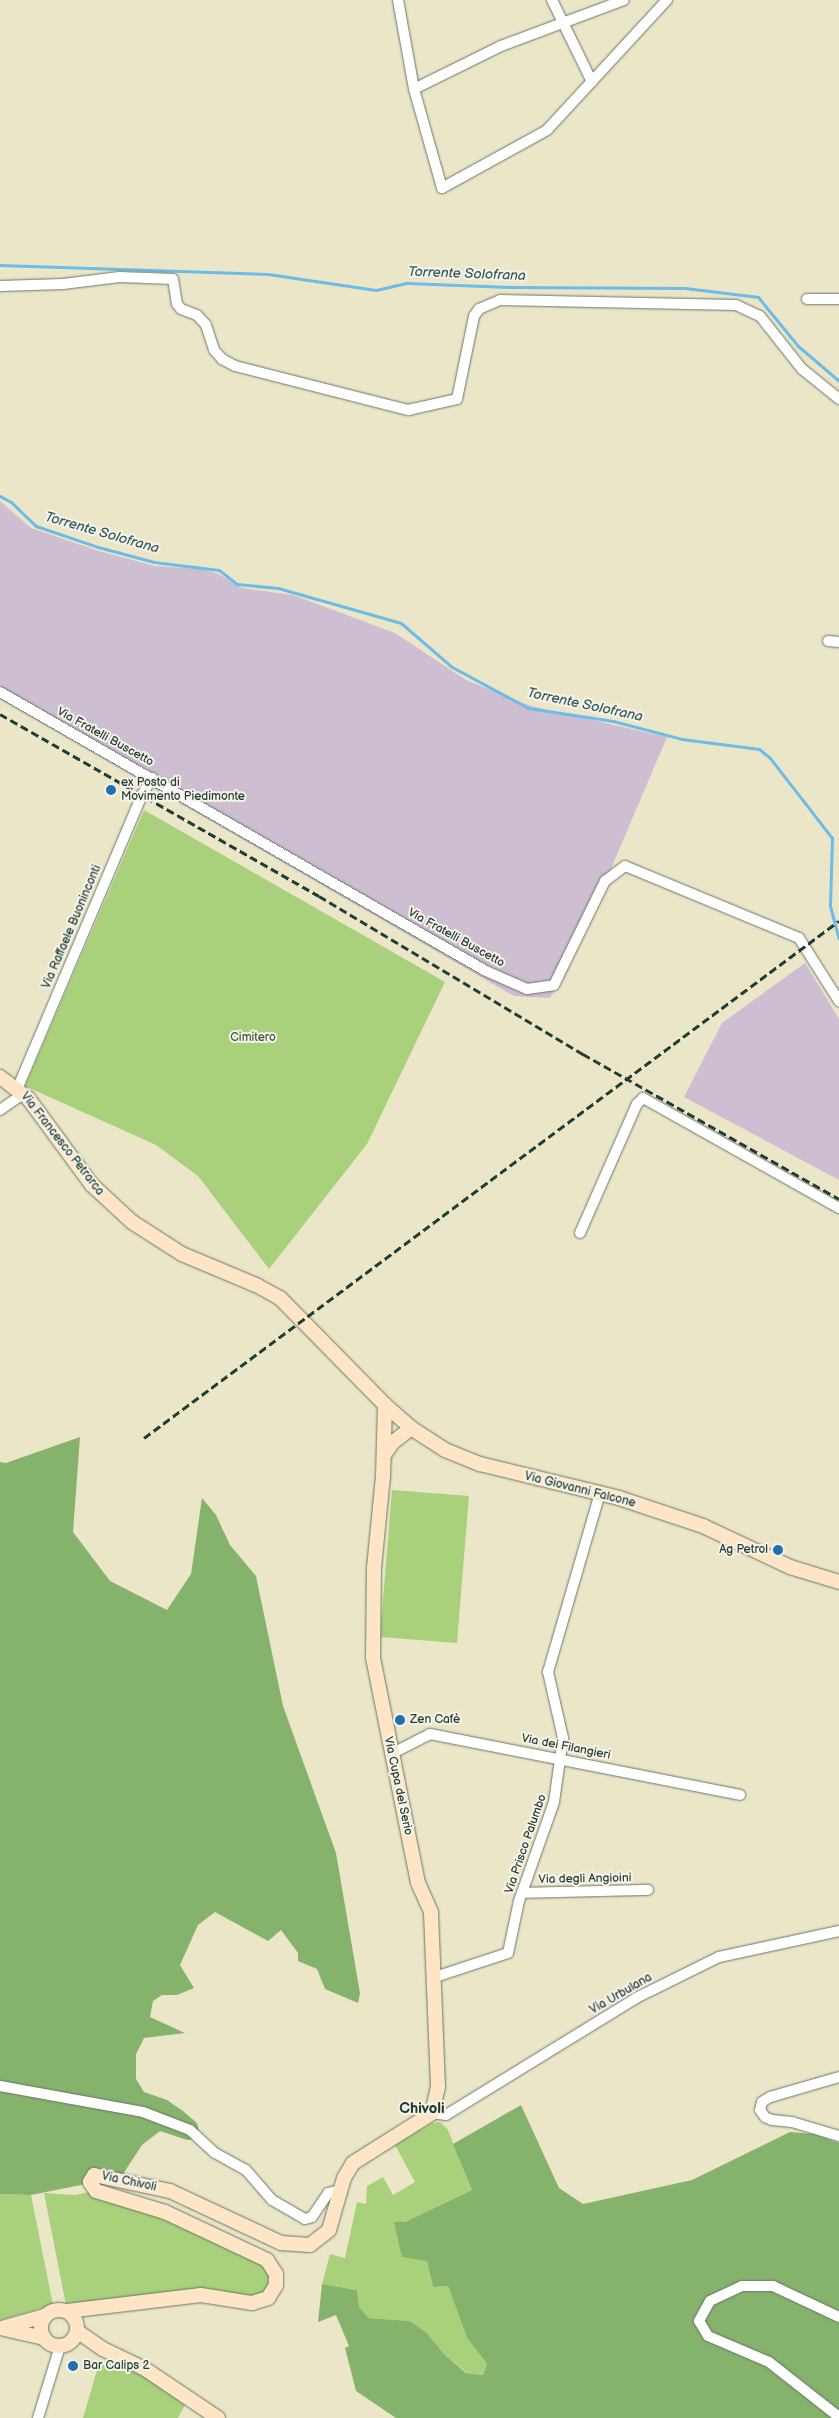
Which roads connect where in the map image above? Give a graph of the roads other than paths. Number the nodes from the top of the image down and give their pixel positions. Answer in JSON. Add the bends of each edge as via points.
{"nodes":[{"id":1,"x":398,"y":0,"type":"edge"},
{"id":2,"x":552,"y":0,"type":"edge"},
{"id":3,"x":624,"y":0,"type":"edge"},
{"id":4,"x":667,"y":0,"type":"edge"},
{"id":5,"x":562,"y":23,"type":"junction"},
{"id":6,"x":592,"y":82,"type":"junction"},
{"id":7,"x":414,"y":89,"type":"junction"},
{"id":8,"x":0,"y":286,"type":"edge"},
{"id":9,"x":806,"y":299,"type":"dead end"},
{"id":10,"x":839,"y":299,"type":"edge"},
{"id":11,"x":839,"y":398,"type":"edge"},
{"id":12,"x":828,"y":641,"type":"dead end"},
{"id":13,"x":839,"y":642,"type":"edge"},
{"id":14,"x":0,"y":692,"type":"edge"},
{"id":15,"x":152,"y":778,"type":"junction"},
{"id":16,"x":839,"y":1001,"type":"edge"},
{"id":17,"x":0,"y":1077,"type":"edge"},
{"id":18,"x":21,"y":1090,"type":"junction"},
{"id":19,"x":0,"y":1110,"type":"edge"},
{"id":20,"x":839,"y":1208,"type":"edge"},
{"id":21,"x":580,"y":1233,"type":"dead end"},
{"id":22,"x":385,"y":1405,"type":"junction"},
{"id":23,"x":411,"y":1428,"type":"junction"},
{"id":24,"x":384,"y":1456,"type":"junction"},
{"id":25,"x":600,"y":1493,"type":"junction"},
{"id":26,"x":839,"y":1582,"type":"edge"},
{"id":27,"x":391,"y":1754,"type":"junction"},
{"id":28,"x":562,"y":1759,"type":"junction"},
{"id":29,"x":740,"y":1795,"type":"dead end"},
{"id":30,"x":648,"y":1890,"type":"dead end"},
{"id":31,"x":522,"y":1893,"type":"junction"},
{"id":32,"x":839,"y":1931,"type":"edge"},
{"id":33,"x":432,"y":1978,"type":"junction"},
{"id":34,"x":839,"y":2077,"type":"edge"},
{"id":35,"x":0,"y":2086,"type":"edge"},
{"id":36,"x":432,"y":2114,"type":"junction"},
{"id":37,"x":839,"y":2136,"type":"edge"},
{"id":38,"x":340,"y":2190,"type":"junction"},
{"id":39,"x":109,"y":2305,"type":"junction"},
{"id":40,"x":68,"y":2311,"type":"junction"},
{"id":41,"x":45,"y":2316,"type":"junction"},
{"id":42,"x":839,"y":2317,"type":"edge"},
{"id":43,"x":1,"y":2328,"type":"edge"},
{"id":44,"x":77,"y":2328,"type":"junction"},
{"id":45,"x":56,"y":2343,"type":"junction"},
{"id":46,"x":103,"y":2349,"type":"junction"},
{"id":47,"x":839,"y":2417,"type":"edge"},
{"id":48,"x":38,"y":2418,"type":"edge"},
{"id":49,"x":218,"y":2418,"type":"edge"}],
"edges":[{"from":1,"to":7,"type":"street"},
{"from":2,"to":5,"type":"street"},
{"from":3,"to":5,"type":"street"},
{"from":4,"to":6,"type":"street"},
{"from":5,"to":6,"type":"street"},
{"from":5,"to":7,"type":"street","via":[[502,46]]},
{"from":6,"to":7,"type":"street","via":[[547,130],[442,188]]},
{"from":8,"to":11,"type":"street","via":[[64,284],[120,277],[173,279],[177,304],[181,309],[197,314],[206,324],[214,350],[222,359],[236,366],[408,410],[456,399],[474,316],[479,309],[500,300],[736,305],[760,316],[802,369]]},
{"from":9,"to":10,"type":"street"},
{"from":12,"to":13,"type":"street"},
{"from":14,"to":15,"type":"street","name":"Via Fratelli Buscetto"},
{"from":15,"to":16,"type":"street","name":"Via Fratelli Buscetto","via":[[486,971],[527,989],[554,985],[605,881],[625,866],[799,938]]},
{"from":15,"to":18,"type":"street","name":"Via Raffaele Buoninconti","via":[[142,794]]},
{"from":17,"to":18,"type":"street","name":"Via Francesco Petrarca"},
{"from":18,"to":19,"type":"street"},
{"from":18,"to":22,"type":"street","name":"Via Francesco Petrarca","via":[[92,1185],[132,1222],[182,1254],[251,1282],[280,1298]]},
{"from":20,"to":21,"type":"street","via":[[643,1098],[637,1104]]},
{"from":22,"to":23,"type":"street","name":"Via Giovanni Falcone"},
{"from":22,"to":24,"type":"street","name":"Via Cupa del Serio"},
{"from":23,"to":24,"type":"street","via":[[392,1443]]},
{"from":23,"to":25,"type":"street","name":"Via Giovanni Falcone","via":[[445,1450],[480,1464]]},
{"from":24,"to":27,"type":"street","name":"Via Cupa del Serio","via":[[374,1568],[373,1657]]},
{"from":25,"to":26,"type":"street","name":"Via Giovanni Falcone","via":[[703,1526],[790,1567]]},
{"from":25,"to":28,"type":"street","name":"Via Prisco Palumbo","via":[[548,1672],[564,1738]]},
{"from":27,"to":28,"type":"street","name":"Via dei Filangieri","via":[[430,1734]]},
{"from":27,"to":33,"type":"street","name":"Via Cupa del Serio","via":[[418,1883],[431,1912]]},
{"from":28,"to":29,"type":"street","name":"Via dei Filangieri"},
{"from":28,"to":31,"type":"street","name":"Via Prisco Palumbo","via":[[554,1802]]},
{"from":30,"to":31,"type":"street","name":"Via degli Angioini"},
{"from":31,"to":33,"type":"street","name":"Via Prisco Palumbo","via":[[508,1952]]},
{"from":32,"to":36,"type":"street","name":"Via Urbulana","via":[[719,1957],[636,1998],[446,2115]]},
{"from":33,"to":36,"type":"street","name":"Via Cupa del Serio","via":[[438,2087]]},
{"from":34,"to":37,"type":"street","via":[[770,2097],[762,2102],[760,2110],[772,2120],[792,2122]]},
{"from":35,"to":38,"type":"street","via":[[143,2112],[190,2130],[215,2153],[246,2170],[272,2200],[305,2219],[312,2216],[328,2193]]},
{"from":36,"to":38,"type":"street","name":"Via Chivoli","via":[[353,2163]]},
{"from":38,"to":39,"type":"street","name":"Via Chivoli","via":[[329,2230],[317,2242],[300,2247],[281,2243],[170,2191],[94,2175],[90,2182],[96,2191],[165,2212],[253,2252],[267,2260],[277,2280],[268,2298],[252,2303],[201,2295]]},
{"from":39,"to":40,"type":"street"},
{"from":39,"to":44,"type":"street"},
{"from":40,"to":41,"type":"street","via":[[55,2310]]},
{"from":40,"to":44,"type":"street"},
{"from":41,"to":43,"type":"street"},
{"from":41,"to":45,"type":"street","via":[[41,2330]]},
{"from":42,"to":47,"type":"street","via":[[773,2286],[742,2286],[710,2301],[700,2321],[708,2336],[769,2362]]},
{"from":43,"to":45,"type":"street"},
{"from":44,"to":45,"type":"street"},
{"from":44,"to":46,"type":"street"},
{"from":45,"to":46,"type":"street"},
{"from":45,"to":48,"type":"street"},
{"from":46,"to":49,"type":"street","via":[[145,2369]]}]}
